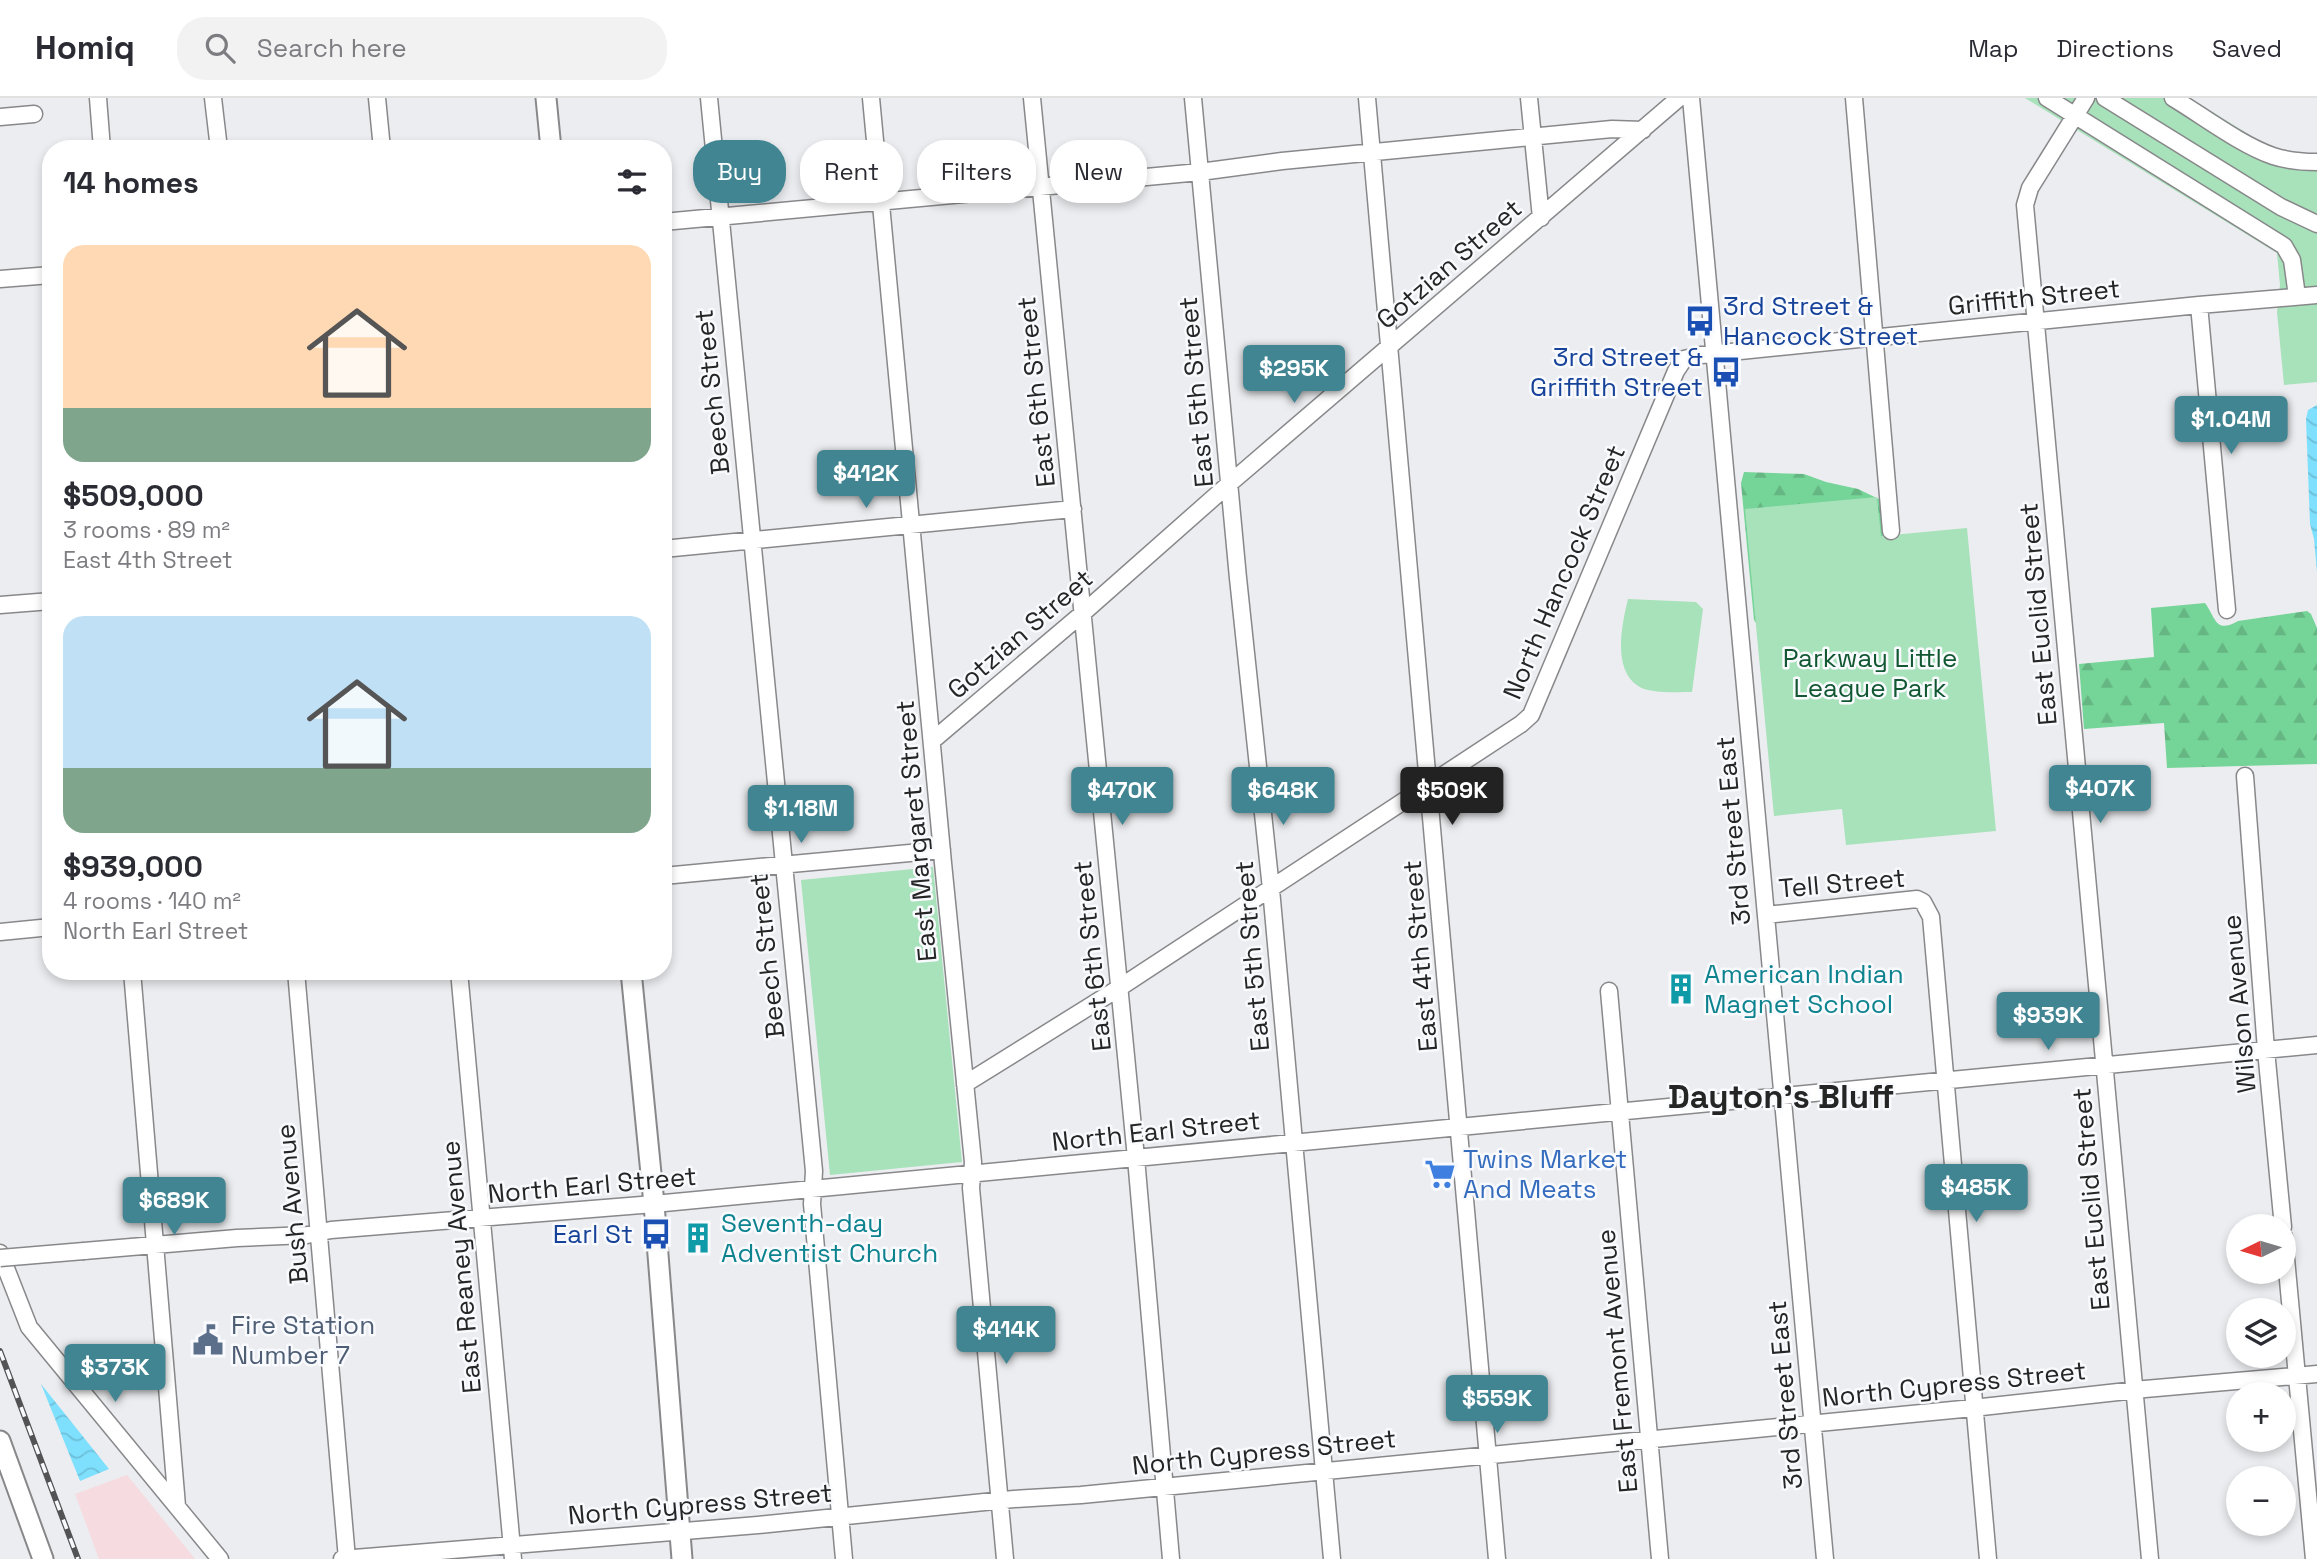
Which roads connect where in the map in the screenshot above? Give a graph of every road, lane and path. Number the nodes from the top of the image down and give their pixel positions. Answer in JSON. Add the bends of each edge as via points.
{"nodes":[{"id":1,"x":97,"y":98,"type":"edge"},
{"id":2,"x":214,"y":98,"type":"edge"},
{"id":3,"x":377,"y":98,"type":"edge"},
{"id":4,"x":546,"y":98,"type":"edge"},
{"id":5,"x":709,"y":98,"type":"edge"},
{"id":6,"x":871,"y":98,"type":"edge"},
{"id":7,"x":1032,"y":98,"type":"edge"},
{"id":8,"x":1193,"y":98,"type":"edge"},
{"id":9,"x":1367,"y":98,"type":"edge"},
{"id":10,"x":1530,"y":98,"type":"edge"},
{"id":11,"x":1679,"y":98,"type":"edge"},
{"id":12,"x":1691,"y":98,"type":"edge"},
{"id":13,"x":1854,"y":98,"type":"edge"},
{"id":14,"x":2047,"y":98,"type":"edge"},
{"id":15,"x":2086,"y":98,"type":"edge"},
{"id":16,"x":2105,"y":98,"type":"edge"},
{"id":17,"x":2173,"y":98,"type":"edge"},
{"id":18,"x":34,"y":114,"type":"dead end"},
{"id":19,"x":2075,"y":116,"type":"junction"},
{"id":20,"x":0,"y":117,"type":"edge"},
{"id":21,"x":1643,"y":130,"type":"junction"},
{"id":22,"x":1533,"y":137,"type":"junction"},
{"id":23,"x":101,"y":140,"type":"edge"},
{"id":24,"x":218,"y":140,"type":"edge"},
{"id":25,"x":381,"y":140,"type":"edge"},
{"id":26,"x":550,"y":140,"type":"edge"},
{"id":27,"x":875,"y":140,"type":"edge"},
{"id":28,"x":1372,"y":153,"type":"junction"},
{"id":29,"x":2317,"y":162,"type":"edge"},
{"id":30,"x":1200,"y":172,"type":"junction"},
{"id":31,"x":1040,"y":187,"type":"junction"},
{"id":32,"x":903,"y":200,"type":"edge"},
{"id":33,"x":870,"y":203,"type":"edge"},
{"id":34,"x":881,"y":203,"type":"edge"},
{"id":35,"x":720,"y":217,"type":"junction"},
{"id":36,"x":1541,"y":218,"type":"junction"},
{"id":37,"x":672,"y":221,"type":"edge"},
{"id":38,"x":2317,"y":224,"type":"edge"},
{"id":39,"x":42,"y":276,"type":"edge"},
{"id":40,"x":0,"y":279,"type":"edge"},
{"id":41,"x":2317,"y":295,"type":"edge"},
{"id":42,"x":2297,"y":296,"type":"junction"},
{"id":43,"x":2199,"y":305,"type":"junction"},
{"id":44,"x":2035,"y":322,"type":"junction"},
{"id":45,"x":1874,"y":338,"type":"junction"},
{"id":46,"x":1390,"y":348,"type":"junction"},
{"id":47,"x":1714,"y":354,"type":"junction"},
{"id":48,"x":1229,"y":484,"type":"junction"},
{"id":49,"x":1073,"y":509,"type":"junction"},
{"id":50,"x":911,"y":524,"type":"junction"},
{"id":51,"x":1891,"y":531,"type":"dead end"},
{"id":52,"x":752,"y":540,"type":"junction"},
{"id":53,"x":672,"y":548,"type":"edge"},
{"id":54,"x":42,"y":602,"type":"edge"},
{"id":55,"x":0,"y":606,"type":"edge"},
{"id":56,"x":2227,"y":610,"type":"dead end"},
{"id":57,"x":1083,"y":613,"type":"junction"},
{"id":58,"x":932,"y":741,"type":"junction"},
{"id":59,"x":2245,"y":776,"type":"dead end"},
{"id":60,"x":1429,"y":784,"type":"junction"},
{"id":61,"x":942,"y":850,"type":"junction"},
{"id":62,"x":783,"y":866,"type":"junction"},
{"id":63,"x":672,"y":875,"type":"edge"},
{"id":64,"x":1271,"y":889,"type":"junction"},
{"id":65,"x":1766,"y":915,"type":"junction"},
{"id":66,"x":42,"y":929,"type":"edge"},
{"id":67,"x":0,"y":932,"type":"edge"},
{"id":68,"x":133,"y":980,"type":"edge"},
{"id":69,"x":297,"y":980,"type":"edge"},
{"id":70,"x":460,"y":980,"type":"edge"},
{"id":71,"x":632,"y":980,"type":"edge"},
{"id":72,"x":1119,"y":988,"type":"junction"},
{"id":73,"x":1609,"y":991,"type":"dead end"},
{"id":74,"x":2317,"y":1045,"type":"edge"},
{"id":75,"x":2266,"y":1050,"type":"junction"},
{"id":76,"x":2104,"y":1065,"type":"junction"},
{"id":77,"x":1944,"y":1080,"type":"junction"},
{"id":78,"x":965,"y":1084,"type":"junction"},
{"id":79,"x":1783,"y":1096,"type":"junction"},
{"id":80,"x":1619,"y":1113,"type":"junction"},
{"id":81,"x":1460,"y":1126,"type":"junction"},
{"id":82,"x":1293,"y":1142,"type":"junction"},
{"id":83,"x":1136,"y":1157,"type":"junction"},
{"id":84,"x":972,"y":1174,"type":"junction"},
{"id":85,"x":811,"y":1189,"type":"junction"},
{"id":86,"x":654,"y":1204,"type":"junction"},
{"id":87,"x":2282,"y":1214,"type":"edge"},
{"id":88,"x":481,"y":1219,"type":"junction"},
{"id":89,"x":320,"y":1233,"type":"junction"},
{"id":90,"x":156,"y":1246,"type":"junction"},
{"id":91,"x":0,"y":1256,"type":"edge"},
{"id":92,"x":2288,"y":1284,"type":"edge"},
{"id":93,"x":2317,"y":1374,"type":"edge"},
{"id":94,"x":2297,"y":1376,"type":"junction"},
{"id":95,"x":2134,"y":1390,"type":"junction"},
{"id":96,"x":1973,"y":1408,"type":"junction"},
{"id":97,"x":1812,"y":1422,"type":"junction"},
{"id":98,"x":1648,"y":1439,"type":"junction"},
{"id":99,"x":0,"y":1441,"type":"edge"},
{"id":100,"x":1488,"y":1454,"type":"junction"},
{"id":101,"x":1324,"y":1471,"type":"junction"},
{"id":102,"x":1165,"y":1486,"type":"junction"},
{"id":103,"x":1000,"y":1500,"type":"junction"},
{"id":104,"x":177,"y":1506,"type":"junction"},
{"id":105,"x":840,"y":1517,"type":"junction"},
{"id":106,"x":680,"y":1532,"type":"junction"},
{"id":107,"x":512,"y":1552,"type":"edge"},
{"id":108,"x":43,"y":1559,"type":"edge"},
{"id":109,"x":220,"y":1559,"type":"edge"},
{"id":110,"x":342,"y":1559,"type":"edge"},
{"id":111,"x":347,"y":1559,"type":"edge"},
{"id":112,"x":682,"y":1559,"type":"edge"},
{"id":113,"x":844,"y":1559,"type":"edge"},
{"id":114,"x":1005,"y":1559,"type":"edge"},
{"id":115,"x":1171,"y":1559,"type":"edge"},
{"id":116,"x":1332,"y":1559,"type":"edge"},
{"id":117,"x":1497,"y":1559,"type":"edge"},
{"id":118,"x":1660,"y":1559,"type":"edge"},
{"id":119,"x":1825,"y":1559,"type":"edge"},
{"id":120,"x":1988,"y":1559,"type":"edge"},
{"id":121,"x":2150,"y":1559,"type":"edge"},
{"id":122,"x":2314,"y":1559,"type":"edge"}],
"edges":[{"from":1,"to":23,"type":"street"},
{"from":2,"to":24,"type":"street"},
{"from":3,"to":25,"type":"street"},
{"from":4,"to":26,"type":"main road"},
{"from":5,"to":35,"type":"street","name":"Beech Street"},
{"from":6,"to":27,"type":"street","name":"East Margaret Street"},
{"from":7,"to":31,"type":"street","name":"East 6th Street"},
{"from":8,"to":30,"type":"street","name":"East 5th Street"},
{"from":9,"to":28,"type":"street","name":"East 4th Street"},
{"from":10,"to":22,"type":"street"},
{"from":11,"to":21,"type":"street","name":"Gotzian Street"},
{"from":12,"to":47,"type":"street","name":"3rd Street East"},
{"from":13,"to":45,"type":"street"},
{"from":14,"to":19,"type":"street"},
{"from":15,"to":19,"type":"street","name":"East Euclid Street"},
{"from":16,"to":38,"type":"street","via":[[2281,207]]},
{"from":17,"to":29,"type":"street","via":[[2256,149],[2288,160]]},
{"from":18,"to":20,"type":"street"},
{"from":19,"to":42,"type":"street","via":[[2284,246],[2292,260]]},
{"from":19,"to":44,"type":"street","name":"East Euclid Street","via":[[2030,188],[2025,205]]},
{"from":21,"to":22,"type":"street"},
{"from":21,"to":36,"type":"street","name":"Gotzian Street"},
{"from":22,"to":28,"type":"street"},
{"from":22,"to":36,"type":"street"},
{"from":28,"to":30,"type":"street"},
{"from":28,"to":46,"type":"street","name":"East 4th Street"},
{"from":30,"to":31,"type":"street"},
{"from":30,"to":48,"type":"street","name":"East 5th Street"},
{"from":31,"to":32,"type":"street"},
{"from":31,"to":49,"type":"street","name":"East 6th Street"},
{"from":33,"to":35,"type":"street"},
{"from":34,"to":50,"type":"street","name":"East Margaret Street"},
{"from":35,"to":37,"type":"street"},
{"from":35,"to":52,"type":"street","name":"Beech Street"},
{"from":36,"to":46,"type":"street","name":"Gotzian Street"},
{"from":39,"to":40,"type":"street"},
{"from":41,"to":42,"type":"street","name":"Griffith Street"},
{"from":42,"to":43,"type":"street","name":"Griffith Street"},
{"from":43,"to":44,"type":"street","name":"Griffith Street"},
{"from":43,"to":56,"type":"street"},
{"from":44,"to":45,"type":"street","name":"Griffith Street"},
{"from":44,"to":76,"type":"street","name":"East Euclid Street"},
{"from":45,"to":47,"type":"street","name":"Griffith Street"},
{"from":45,"to":51,"type":"street"},
{"from":46,"to":48,"type":"street","name":"Gotzian Street"},
{"from":46,"to":60,"type":"street","name":"East 4th Street"},
{"from":47,"to":60,"type":"street","name":"North Hancock Street","via":[[1687,357],[1680,363],[1531,715]]},
{"from":47,"to":65,"type":"street","name":"3rd Street East"},
{"from":48,"to":57,"type":"street","name":"Gotzian Street"},
{"from":48,"to":64,"type":"street","name":"East 5th Street"},
{"from":49,"to":50,"type":"street"},
{"from":49,"to":57,"type":"street","name":"East 6th Street"},
{"from":50,"to":52,"type":"street"},
{"from":50,"to":58,"type":"street","name":"East Margaret Street"},
{"from":52,"to":53,"type":"street"},
{"from":52,"to":62,"type":"street","name":"Beech Street"},
{"from":54,"to":55,"type":"street"},
{"from":57,"to":58,"type":"street","name":"Gotzian Street"},
{"from":57,"to":72,"type":"street","name":"East 6th Street"},
{"from":58,"to":61,"type":"street","name":"East Margaret Street"},
{"from":59,"to":75,"type":"street","name":"Wilson Avenue"},
{"from":60,"to":64,"type":"street","name":"North Hancock Street"},
{"from":60,"to":81,"type":"street","name":"East 4th Street"},
{"from":61,"to":62,"type":"street"},
{"from":61,"to":78,"type":"street","name":"East Margaret Street"},
{"from":62,"to":63,"type":"street"},
{"from":62,"to":85,"type":"street","name":"Beech Street","via":[[814,1171]]},
{"from":64,"to":72,"type":"street","name":"North Hancock Street"},
{"from":64,"to":82,"type":"street","name":"East 5th Street"},
{"from":65,"to":77,"type":"street","name":"Tell Street","via":[[1911,899],[1923,902],[1931,917]]},
{"from":65,"to":79,"type":"street","name":"3rd Street East"},
{"from":66,"to":67,"type":"street"},
{"from":68,"to":90,"type":"street"},
{"from":69,"to":89,"type":"street","name":"Bush Avenue"},
{"from":70,"to":88,"type":"street","name":"East Reaney Avenue"},
{"from":71,"to":86,"type":"main road"},
{"from":72,"to":78,"type":"street","name":"North Hancock Street"},
{"from":72,"to":83,"type":"street","name":"East 6th Street"},
{"from":73,"to":80,"type":"street","name":"East Fremont Avenue"},
{"from":74,"to":75,"type":"street","name":"North Earl Street"},
{"from":75,"to":76,"type":"street","name":"North Earl Street"},
{"from":75,"to":87,"type":"street","name":"Wilson Avenue"},
{"from":76,"to":77,"type":"street","name":"North Earl Street"},
{"from":76,"to":95,"type":"street","name":"East Euclid Street"},
{"from":77,"to":79,"type":"street","name":"North Earl Street"},
{"from":77,"to":96,"type":"street"},
{"from":78,"to":84,"type":"street","name":"East Margaret Street"},
{"from":79,"to":80,"type":"street","name":"North Earl Street"},
{"from":79,"to":97,"type":"street","name":"3rd Street East"},
{"from":80,"to":81,"type":"street","name":"North Earl Street"},
{"from":80,"to":98,"type":"street","name":"East Fremont Avenue"},
{"from":81,"to":82,"type":"street","name":"North Earl Street"},
{"from":81,"to":100,"type":"street","name":"East 4th Street"},
{"from":82,"to":83,"type":"street","name":"North Earl Street"},
{"from":82,"to":101,"type":"street","name":"East 5th Street"},
{"from":83,"to":84,"type":"street","name":"North Earl Street"},
{"from":83,"to":102,"type":"street","name":"East 6th Street"},
{"from":84,"to":85,"type":"street","name":"North Earl Street"},
{"from":84,"to":103,"type":"street","name":"East Margaret Street"},
{"from":85,"to":86,"type":"street","name":"North Earl Street"},
{"from":85,"to":105,"type":"street","name":"Beech Street"},
{"from":86,"to":88,"type":"street","name":"North Earl Street"},
{"from":86,"to":106,"type":"main road"},
{"from":88,"to":89,"type":"street","name":"North Earl Street"},
{"from":88,"to":107,"type":"street","name":"East Reaney Avenue"},
{"from":89,"to":90,"type":"street","name":"North Earl Street"},
{"from":89,"to":111,"type":"street","name":"Bush Avenue"},
{"from":90,"to":91,"type":"street","name":"North Earl Street","bridge":true},
{"from":90,"to":104,"type":"street"},
{"from":91,"to":104,"type":"street","via":[[29,1327]]},
{"from":92,"to":94,"type":"street"},
{"from":93,"to":94,"type":"street","name":"North Cypress Street"},
{"from":94,"to":95,"type":"street","name":"North Cypress Street"},
{"from":94,"to":122,"type":"street"},
{"from":95,"to":96,"type":"street","name":"North Cypress Street"},
{"from":95,"to":121,"type":"street","name":"East Euclid Street"},
{"from":96,"to":97,"type":"street","name":"North Cypress Street"},
{"from":96,"to":120,"type":"street"},
{"from":97,"to":98,"type":"street","name":"North Cypress Street"},
{"from":97,"to":119,"type":"street","name":"3rd Street East"},
{"from":98,"to":100,"type":"street","name":"North Cypress Street"},
{"from":98,"to":118,"type":"street","name":"East Fremont Avenue"},
{"from":99,"to":108,"type":"main road"},
{"from":100,"to":101,"type":"street","name":"North Cypress Street"},
{"from":100,"to":117,"type":"street","name":"East 4th Street"},
{"from":101,"to":102,"type":"street","name":"North Cypress Street"},
{"from":101,"to":116,"type":"street","name":"East 5th Street"},
{"from":102,"to":103,"type":"street","name":"North Cypress Street"},
{"from":102,"to":115,"type":"street","name":"East 6th Street"},
{"from":103,"to":105,"type":"street","name":"North Cypress Street"},
{"from":103,"to":114,"type":"street","name":"East Margaret Street"},
{"from":104,"to":109,"type":"street"},
{"from":105,"to":106,"type":"street","name":"North Cypress Street"},
{"from":105,"to":113,"type":"street","name":"Beech Street"},
{"from":106,"to":107,"type":"street","name":"North Cypress Street"},
{"from":106,"to":112,"type":"main road"},
{"from":107,"to":111,"type":"street","name":"North Cypress Street"},
{"from":110,"to":111,"type":"street","name":"North Cypress Street"}]}
